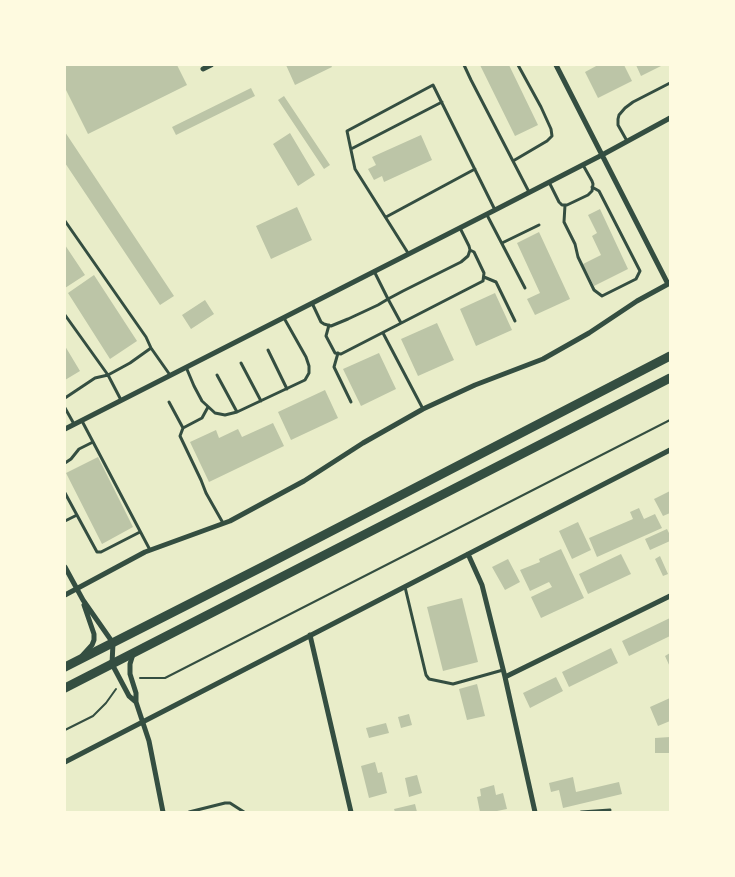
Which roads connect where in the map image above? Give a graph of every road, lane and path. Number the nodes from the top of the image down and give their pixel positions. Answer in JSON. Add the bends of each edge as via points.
{"nodes":[{"id":1,"x":211,"y":65,"type":"edge"},
{"id":2,"x":464,"y":65,"type":"edge"},
{"id":3,"x":518,"y":65,"type":"edge"},
{"id":4,"x":564,"y":65,"type":"edge"},
{"id":5,"x":202,"y":67,"type":"edge"},
{"id":6,"x":556,"y":67,"type":"edge"},
{"id":7,"x":670,"y":83,"type":"edge"},
{"id":8,"x":442,"y":102,"type":"junction"},
{"id":9,"x":670,"y":118,"type":"edge"},
{"id":10,"x":627,"y":141,"type":"junction"},
{"id":11,"x":351,"y":149,"type":"junction"},
{"id":12,"x":602,"y":155,"type":"junction"},
{"id":13,"x":513,"y":160,"type":"junction"},
{"id":14,"x":583,"y":165,"type":"junction"},
{"id":15,"x":475,"y":169,"type":"junction"},
{"id":16,"x":549,"y":182,"type":"junction"},
{"id":17,"x":592,"y":187,"type":"junction"},
{"id":18,"x":529,"y":192,"type":"junction"},
{"id":19,"x":565,"y":205,"type":"junction"},
{"id":20,"x":495,"y":210,"type":"junction"},
{"id":21,"x":486,"y":214,"type":"junction"},
{"id":22,"x":386,"y":217,"type":"junction"},
{"id":23,"x":65,"y":221,"type":"edge"},
{"id":24,"x":539,"y":225,"type":"dead end"},
{"id":25,"x":459,"y":228,"type":"junction"},
{"id":26,"x":501,"y":243,"type":"junction"},
{"id":27,"x":470,"y":250,"type":"junction"},
{"id":28,"x":408,"y":253,"type":"junction"},
{"id":29,"x":374,"y":271,"type":"junction"},
{"id":30,"x":484,"y":277,"type":"junction"},
{"id":31,"x":669,"y":284,"type":"edge"},
{"id":32,"x":525,"y":288,"type":"dead end"},
{"id":33,"x":388,"y":299,"type":"junction"},
{"id":34,"x":312,"y":303,"type":"junction"},
{"id":35,"x":65,"y":315,"type":"edge"},
{"id":36,"x":283,"y":317,"type":"junction"},
{"id":37,"x":515,"y":321,"type":"dead end"},
{"id":38,"x":401,"y":323,"type":"junction"},
{"id":39,"x":329,"y":325,"type":"junction"},
{"id":40,"x":382,"y":333,"type":"junction"},
{"id":41,"x":151,"y":348,"type":"junction"},
{"id":42,"x":268,"y":350,"type":"dead end"},
{"id":43,"x":338,"y":353,"type":"junction"},
{"id":44,"x":670,"y":356,"type":"edge"},
{"id":45,"x":241,"y":363,"type":"dead end"},
{"id":46,"x":186,"y":367,"type":"junction"},
{"id":47,"x":108,"y":375,"type":"junction"},
{"id":48,"x":218,"y":375,"type":"dead end"},
{"id":49,"x":170,"y":376,"type":"junction"},
{"id":50,"x":670,"y":378,"type":"edge"},
{"id":51,"x":287,"y":389,"type":"junction"},
{"id":52,"x":65,"y":398,"type":"edge"},
{"id":53,"x":121,"y":400,"type":"junction"},
{"id":54,"x":261,"y":401,"type":"junction"},
{"id":55,"x":169,"y":402,"type":"dead end"},
{"id":56,"x":351,"y":402,"type":"dead end"},
{"id":57,"x":208,"y":407,"type":"junction"},
{"id":58,"x":65,"y":408,"type":"edge"},
{"id":59,"x":423,"y":409,"type":"junction"},
{"id":60,"x":237,"y":412,"type":"junction"},
{"id":61,"x":82,"y":420,"type":"junction"},
{"id":62,"x":670,"y":420,"type":"edge"},
{"id":63,"x":74,"y":424,"type":"junction"},
{"id":64,"x":182,"y":428,"type":"junction"},
{"id":65,"x":65,"y":429,"type":"edge"},
{"id":66,"x":93,"y":442,"type":"junction"},
{"id":67,"x":670,"y":450,"type":"edge"},
{"id":68,"x":65,"y":463,"type":"edge"},
{"id":69,"x":65,"y":493,"type":"edge"},
{"id":70,"x":77,"y":515,"type":"junction"},
{"id":71,"x":65,"y":521,"type":"edge"},
{"id":72,"x":223,"y":523,"type":"junction"},
{"id":73,"x":140,"y":532,"type":"junction"},
{"id":74,"x":150,"y":550,"type":"junction"},
{"id":75,"x":468,"y":554,"type":"junction"},
{"id":76,"x":65,"y":567,"type":"edge"},
{"id":77,"x":405,"y":586,"type":"junction"},
{"id":78,"x":77,"y":589,"type":"junction"},
{"id":79,"x":65,"y":595,"type":"edge"},
{"id":80,"x":670,"y":596,"type":"edge"},
{"id":81,"x":83,"y":600,"type":"junction"},
{"id":82,"x":310,"y":635,"type":"junction"},
{"id":83,"x":113,"y":643,"type":"junction"},
{"id":84,"x":133,"y":654,"type":"junction"},
{"id":85,"x":79,"y":660,"type":"junction"},
{"id":86,"x":112,"y":664,"type":"junction"},
{"id":87,"x":65,"y":667,"type":"edge"},
{"id":88,"x":503,"y":670,"type":"junction"},
{"id":89,"x":505,"y":677,"type":"junction"},
{"id":90,"x":136,"y":678,"type":"dead end"},
{"id":91,"x":65,"y":688,"type":"edge"},
{"id":92,"x":116,"y":689,"type":"dead end"},
{"id":93,"x":136,"y":702,"type":"junction"},
{"id":94,"x":143,"y":722,"type":"junction"},
{"id":95,"x":65,"y":730,"type":"edge"},
{"id":96,"x":65,"y":762,"type":"edge"},
{"id":97,"x":610,"y":810,"type":"dead end"},
{"id":98,"x":163,"y":812,"type":"edge"},
{"id":99,"x":189,"y":812,"type":"edge"},
{"id":100,"x":244,"y":812,"type":"edge"},
{"id":101,"x":351,"y":812,"type":"edge"},
{"id":102,"x":534,"y":812,"type":"edge"},
{"id":103,"x":581,"y":812,"type":"edge"}],
"edges":[{"from":1,"to":5,"type":"street"},
{"from":2,"to":13,"type":"lane"},
{"from":3,"to":13,"type":"lane","via":[[541,107],[552,136]]},
{"from":4,"to":6,"type":"lane"},
{"from":6,"to":12,"type":"street"},
{"from":7,"to":10,"type":"lane","via":[[633,102],[619,115],[618,125]]},
{"from":8,"to":11,"type":"lane"},
{"from":8,"to":11,"type":"lane","via":[[434,85],[347,131]]},
{"from":8,"to":15,"type":"lane"},
{"from":9,"to":10,"type":"street"},
{"from":10,"to":12,"type":"street"},
{"from":11,"to":22,"type":"lane","via":[[355,169]]},
{"from":12,"to":14,"type":"street"},
{"from":12,"to":31,"type":"street"},
{"from":13,"to":18,"type":"lane"},
{"from":14,"to":16,"type":"street"},
{"from":14,"to":17,"type":"lane"},
{"from":15,"to":20,"type":"lane"},
{"from":15,"to":22,"type":"lane"},
{"from":16,"to":18,"type":"street"},
{"from":16,"to":19,"type":"lane","via":[[552,191]]},
{"from":17,"to":19,"type":"lane","via":[[588,194]]},
{"from":17,"to":19,"type":"lane","via":[[599,191],[640,271],[636,279],[602,296],[594,290],[564,222]]},
{"from":18,"to":20,"type":"street"},
{"from":20,"to":21,"type":"street"},
{"from":21,"to":25,"type":"street"},
{"from":21,"to":26,"type":"lane"},
{"from":22,"to":28,"type":"lane"},
{"from":23,"to":41,"type":"lane"},
{"from":24,"to":26,"type":"lane"},
{"from":25,"to":27,"type":"lane"},
{"from":25,"to":28,"type":"street"},
{"from":26,"to":32,"type":"lane"},
{"from":27,"to":30,"type":"lane","via":[[474,252]]},
{"from":27,"to":33,"type":"lane","via":[[461,262]]},
{"from":28,"to":29,"type":"street"},
{"from":29,"to":33,"type":"lane"},
{"from":29,"to":34,"type":"street"},
{"from":30,"to":37,"type":"lane","via":[[496,282]]},
{"from":30,"to":38,"type":"lane","via":[[483,281]]},
{"from":31,"to":59,"type":"street","via":[[544,360],[475,385]]},
{"from":33,"to":38,"type":"lane"},
{"from":33,"to":39,"type":"lane"},
{"from":34,"to":36,"type":"street"},
{"from":34,"to":39,"type":"lane","via":[[321,322]]},
{"from":35,"to":47,"type":"lane"},
{"from":36,"to":46,"type":"street"},
{"from":36,"to":51,"type":"lane","via":[[309,366],[306,380]]},
{"from":38,"to":40,"type":"lane"},
{"from":39,"to":43,"type":"lane","via":[[326,336]]},
{"from":40,"to":43,"type":"lane","via":[[342,354]]},
{"from":40,"to":59,"type":"lane"},
{"from":41,"to":47,"type":"lane"},
{"from":41,"to":49,"type":"lane"},
{"from":42,"to":51,"type":"lane"},
{"from":43,"to":56,"type":"lane","via":[[334,367]]},
{"from":44,"to":83,"type":"main road"},
{"from":45,"to":54,"type":"lane"},
{"from":46,"to":49,"type":"street"},
{"from":46,"to":57,"type":"lane"},
{"from":47,"to":52,"type":"lane","via":[[95,378]]},
{"from":47,"to":53,"type":"lane"},
{"from":48,"to":60,"type":"lane"},
{"from":49,"to":53,"type":"street"},
{"from":50,"to":84,"type":"main road"},
{"from":51,"to":54,"type":"lane"},
{"from":53,"to":61,"type":"street"},
{"from":54,"to":60,"type":"lane"},
{"from":55,"to":64,"type":"lane"},
{"from":57,"to":60,"type":"lane","via":[[225,415]]},
{"from":57,"to":64,"type":"lane","via":[[202,418]]},
{"from":58,"to":63,"type":"lane"},
{"from":59,"to":72,"type":"street","via":[[304,480]]},
{"from":61,"to":63,"type":"street"},
{"from":61,"to":66,"type":"lane"},
{"from":62,"to":90,"type":"path","via":[[165,678]]},
{"from":63,"to":65,"type":"street"},
{"from":64,"to":72,"type":"lane","via":[[180,436]]},
{"from":66,"to":68,"type":"lane","via":[[79,449]]},
{"from":66,"to":73,"type":"lane"},
{"from":67,"to":75,"type":"street"},
{"from":69,"to":70,"type":"lane"},
{"from":70,"to":71,"type":"lane"},
{"from":70,"to":73,"type":"lane","via":[[99,553]]},
{"from":72,"to":74,"type":"street"},
{"from":73,"to":74,"type":"lane"},
{"from":74,"to":78,"type":"street"},
{"from":75,"to":77,"type":"street"},
{"from":75,"to":88,"type":"street","via":[[482,585]]},
{"from":76,"to":78,"type":"street"},
{"from":77,"to":82,"type":"street"},
{"from":77,"to":88,"type":"lane","via":[[429,679],[453,684]]},
{"from":78,"to":79,"type":"street"},
{"from":78,"to":81,"type":"street"},
{"from":80,"to":89,"type":"street"},
{"from":81,"to":83,"type":"street"},
{"from":81,"to":85,"type":"street","via":[[94,640]]},
{"from":82,"to":94,"type":"street"},
{"from":82,"to":101,"type":"street"},
{"from":83,"to":85,"type":"main road"},
{"from":83,"to":86,"type":"street"},
{"from":84,"to":86,"type":"main road"},
{"from":84,"to":93,"type":"street","via":[[130,674]]},
{"from":85,"to":87,"type":"main road"},
{"from":86,"to":91,"type":"main road"},
{"from":86,"to":93,"type":"street","via":[[129,696]]},
{"from":88,"to":89,"type":"street"},
{"from":89,"to":102,"type":"street"},
{"from":92,"to":95,"type":"path","via":[[93,716]]},
{"from":93,"to":94,"type":"street"},
{"from":94,"to":96,"type":"street"},
{"from":94,"to":98,"type":"street"},
{"from":97,"to":103,"type":"lane"},
{"from":99,"to":100,"type":"lane","via":[[225,803]]}]}
